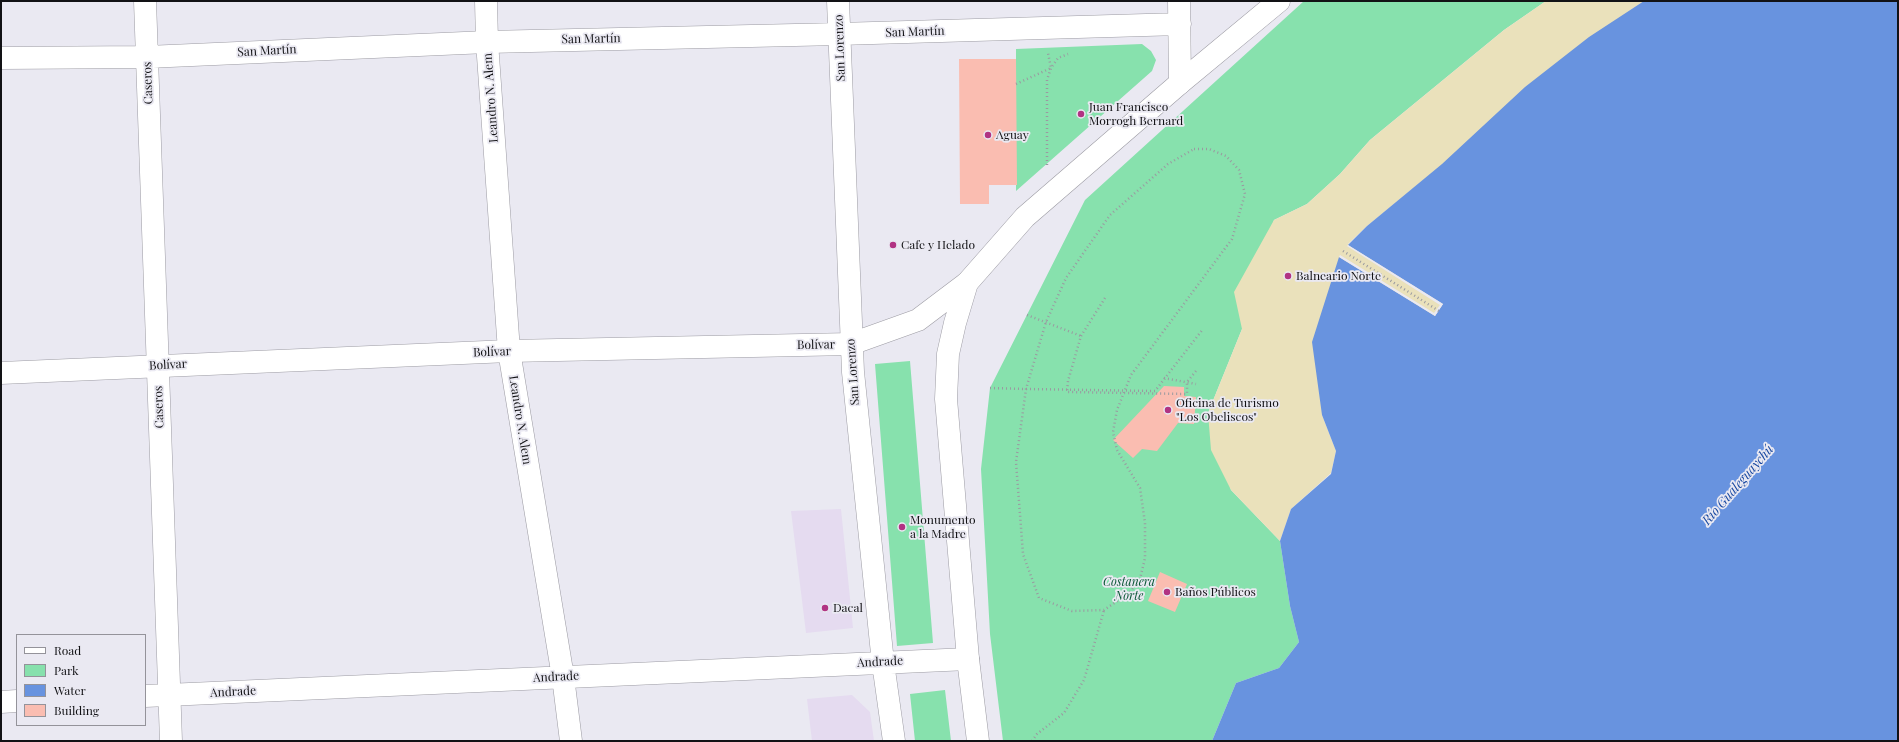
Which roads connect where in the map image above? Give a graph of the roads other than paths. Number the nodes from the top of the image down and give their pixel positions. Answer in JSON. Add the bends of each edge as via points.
{"nodes":[{"id":1,"x":145,"y":1,"type":"edge"},
{"id":2,"x":486,"y":1,"type":"edge"},
{"id":3,"x":838,"y":1,"type":"edge"},
{"id":4,"x":1179,"y":1,"type":"edge"},
{"id":5,"x":1279,"y":1,"type":"edge"},
{"id":6,"x":1180,"y":24,"type":"junction"},
{"id":7,"x":839,"y":34,"type":"junction"},
{"id":8,"x":487,"y":42,"type":"junction"},
{"id":9,"x":147,"y":57,"type":"junction"},
{"id":10,"x":1,"y":58,"type":"edge"},
{"id":11,"x":1180,"y":83,"type":"junction"},
{"id":12,"x":967,"y":283,"type":"junction"},
{"id":13,"x":851,"y":344,"type":"junction"},
{"id":14,"x":509,"y":351,"type":"junction"},
{"id":15,"x":158,"y":366,"type":"junction"},
{"id":16,"x":1,"y":374,"type":"edge"},
{"id":17,"x":968,"y":658,"type":"junction"},
{"id":18,"x":883,"y":663,"type":"junction"},
{"id":19,"x":563,"y":677,"type":"junction"},
{"id":20,"x":170,"y":695,"type":"junction"},
{"id":21,"x":146,"y":696,"type":"edge"},
{"id":22,"x":16,"y":701,"type":"edge"},
{"id":23,"x":1,"y":702,"type":"edge"},
{"id":24,"x":171,"y":741,"type":"edge"},
{"id":25,"x":571,"y":741,"type":"edge"},
{"id":26,"x":894,"y":741,"type":"edge"},
{"id":27,"x":978,"y":741,"type":"edge"}],
"edges":[{"from":1,"to":9,"type":"street","name":"Caseros"},
{"from":2,"to":8,"type":"street","name":"Leandro N. Alem"},
{"from":3,"to":7,"type":"street","name":"San Lorenzo"},
{"from":4,"to":6,"type":"street"},
{"from":5,"to":11,"type":"street"},
{"from":6,"to":7,"type":"street","name":"San Martín"},
{"from":6,"to":11,"type":"street"},
{"from":7,"to":8,"type":"street","name":"San Martín"},
{"from":7,"to":13,"type":"street","name":"San Lorenzo"},
{"from":8,"to":9,"type":"street","name":"San Martín"},
{"from":8,"to":14,"type":"street","name":"Leandro N. Alem"},
{"from":9,"to":10,"type":"street","name":"San Martín"},
{"from":9,"to":15,"type":"street","name":"Caseros"},
{"from":11,"to":12,"type":"street","via":[[1025,217]]},
{"from":12,"to":13,"type":"street","name":"Bolívar","via":[[918,320]]},
{"from":12,"to":17,"type":"street","via":[[954,323],[948,354],[946,399]]},
{"from":13,"to":14,"type":"street","name":"Bolívar"},
{"from":13,"to":18,"type":"street","name":"San Lorenzo"},
{"from":14,"to":15,"type":"street","name":"Bolívar"},
{"from":14,"to":19,"type":"street","name":"Leandro N. Alem"},
{"from":15,"to":16,"type":"street","name":"Bolívar"},
{"from":15,"to":20,"type":"street","name":"Caseros"},
{"from":17,"to":18,"type":"street","name":"Andrade"},
{"from":17,"to":27,"type":"street"},
{"from":18,"to":19,"type":"street","name":"Andrade"},
{"from":18,"to":26,"type":"street","name":"San Lorenzo"},
{"from":19,"to":20,"type":"street","name":"Andrade"},
{"from":19,"to":25,"type":"street","name":"Leandro N. Alem"},
{"from":20,"to":21,"type":"street","name":"Andrade"},
{"from":20,"to":24,"type":"street","name":"Caseros"},
{"from":22,"to":23,"type":"street"}]}
